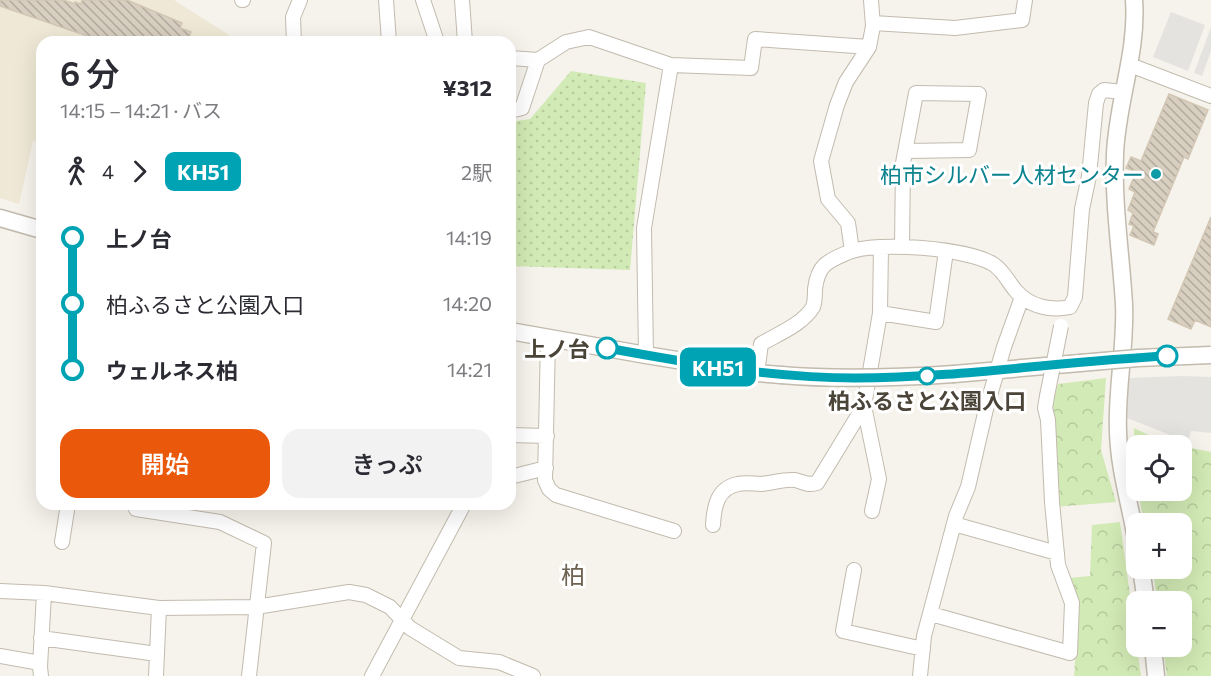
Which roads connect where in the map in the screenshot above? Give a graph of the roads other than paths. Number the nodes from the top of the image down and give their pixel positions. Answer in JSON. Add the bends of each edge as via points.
{"nodes":[{"id":1,"x":300,"y":0,"type":"edge"},
{"id":2,"x":386,"y":0,"type":"edge"},
{"id":3,"x":423,"y":0,"type":"edge"},
{"id":4,"x":462,"y":0,"type":"edge"},
{"id":5,"x":872,"y":0,"type":"edge"},
{"id":6,"x":1025,"y":0,"type":"edge"},
{"id":7,"x":1134,"y":0,"type":"edge"},
{"id":8,"x":873,"y":23,"type":"junction"},
{"id":9,"x":294,"y":36,"type":"edge"},
{"id":10,"x":389,"y":36,"type":"edge"},
{"id":11,"x":434,"y":36,"type":"edge"},
{"id":12,"x":465,"y":36,"type":"edge"},
{"id":13,"x":869,"y":47,"type":"junction"},
{"id":14,"x":516,"y":58,"type":"edge"},
{"id":15,"x":538,"y":60,"type":"junction"},
{"id":16,"x":671,"y":65,"type":"junction"},
{"id":17,"x":1130,"y":65,"type":"junction"},
{"id":18,"x":1123,"y":92,"type":"junction"},
{"id":19,"x":1211,"y":96,"type":"edge"},
{"id":20,"x":516,"y":110,"type":"edge"},
{"id":21,"x":906,"y":151,"type":"junction"},
{"id":22,"x":0,"y":218,"type":"edge"},
{"id":23,"x":36,"y":228,"type":"edge"},
{"id":24,"x":902,"y":246,"type":"junction"},
{"id":25,"x":881,"y":248,"type":"junction"},
{"id":26,"x":852,"y":251,"type":"junction"},
{"id":27,"x":946,"y":251,"type":"junction"},
{"id":28,"x":1022,"y":297,"type":"junction"},
{"id":29,"x":1070,"y":307,"type":"junction"},
{"id":30,"x":880,"y":313,"type":"junction"},
{"id":31,"x":516,"y":333,"type":"edge"},
{"id":32,"x":548,"y":338,"type":"junction"},
{"id":33,"x":646,"y":355,"type":"junction"},
{"id":34,"x":1211,"y":355,"type":"edge"},
{"id":35,"x":997,"y":370,"type":"junction"},
{"id":36,"x":757,"y":373,"type":"junction"},
{"id":37,"x":864,"y":406,"type":"junction"},
{"id":38,"x":516,"y":435,"type":"edge"},
{"id":39,"x":547,"y":436,"type":"junction"},
{"id":40,"x":546,"y":468,"type":"junction"},
{"id":41,"x":516,"y":476,"type":"edge"},
{"id":42,"x":67,"y":510,"type":"edge"},
{"id":43,"x":142,"y":510,"type":"edge"},
{"id":44,"x":461,"y":510,"type":"edge"},
{"id":45,"x":872,"y":511,"type":"dead end"},
{"id":46,"x":1131,"y":513,"type":"edge"},
{"id":47,"x":954,"y":524,"type":"junction"},
{"id":48,"x":713,"y":525,"type":"dead end"},
{"id":49,"x":674,"y":531,"type":"dead end"},
{"id":50,"x":62,"y":542,"type":"dead end"},
{"id":51,"x":1057,"y":554,"type":"junction"},
{"id":52,"x":854,"y":570,"type":"dead end"},
{"id":53,"x":0,"y":591,"type":"edge"},
{"id":54,"x":44,"y":592,"type":"junction"},
{"id":55,"x":256,"y":607,"type":"junction"},
{"id":56,"x":159,"y":608,"type":"junction"},
{"id":57,"x":931,"y":614,"type":"junction"},
{"id":58,"x":404,"y":621,"type":"junction"},
{"id":59,"x":41,"y":638,"type":"junction"},
{"id":60,"x":923,"y":649,"type":"junction"},
{"id":61,"x":157,"y":654,"type":"junction"},
{"id":62,"x":0,"y":656,"type":"edge"},
{"id":63,"x":1154,"y":657,"type":"edge"},
{"id":64,"x":40,"y":669,"type":"edge"},
{"id":65,"x":156,"y":676,"type":"edge"},
{"id":66,"x":249,"y":676,"type":"edge"},
{"id":67,"x":372,"y":676,"type":"edge"},
{"id":68,"x":533,"y":676,"type":"edge"},
{"id":69,"x":920,"y":676,"type":"edge"},
{"id":70,"x":1156,"y":676,"type":"edge"}],
"edges":[{"from":1,"to":9,"type":"street","via":[[293,17]]},
{"from":2,"to":10,"type":"street"},
{"from":3,"to":11,"type":"street"},
{"from":4,"to":12,"type":"street"},
{"from":5,"to":8,"type":"street"},
{"from":6,"to":8,"type":"street","via":[[1022,20],[955,28]]},
{"from":7,"to":17,"type":"street"},
{"from":8,"to":13,"type":"street"},
{"from":13,"to":16,"type":"street","via":[[755,39],[751,68]]},
{"from":13,"to":26,"type":"street","via":[[846,82],[822,161],[828,199],[848,223]]},
{"from":14,"to":15,"type":"street"},
{"from":15,"to":16,"type":"street","via":[[566,42],[589,37]]},
{"from":15,"to":20,"type":"street","via":[[522,108]]},
{"from":16,"to":33,"type":"street","via":[[644,228]]},
{"from":17,"to":18,"type":"street"},
{"from":17,"to":19,"type":"street"},
{"from":18,"to":29,"type":"street","via":[[1104,90],[1096,103],[1075,297]]},
{"from":18,"to":46,"type":"street","via":[[1114,177],[1124,322],[1118,431]]},
{"from":21,"to":21,"type":"street","via":[[916,93],[979,94],[969,150]]},
{"from":21,"to":24,"type":"street"},
{"from":22,"to":23,"type":"street"},
{"from":24,"to":25,"type":"street"},
{"from":24,"to":27,"type":"street"},
{"from":25,"to":26,"type":"street"},
{"from":25,"to":30,"type":"street"},
{"from":26,"to":36,"type":"street","via":[[823,264],[816,277],[813,306],[802,319],[761,344]]},
{"from":27,"to":28,"type":"street","via":[[993,264]]},
{"from":27,"to":30,"type":"street","via":[[936,322]]},
{"from":28,"to":29,"type":"street","via":[[1045,309]]},
{"from":28,"to":35,"type":"street"},
{"from":29,"to":51,"type":"street","bridge":true,"via":[[1061,326],[1045,408]]},
{"from":30,"to":37,"type":"street"},
{"from":31,"to":32,"type":"street"},
{"from":32,"to":33,"type":"street"},
{"from":32,"to":39,"type":"street"},
{"from":33,"to":36,"type":"street"},
{"from":34,"to":35,"type":"street","bridge":true},
{"from":35,"to":36,"type":"street","bridge":true,"via":[[854,378]]},
{"from":35,"to":47,"type":"street","via":[[968,488]]},
{"from":37,"to":45,"type":"street","via":[[879,479]]},
{"from":37,"to":48,"type":"street","via":[[817,483],[810,486],[793,480],[739,483],[726,488],[714,507]]},
{"from":38,"to":39,"type":"street"},
{"from":39,"to":40,"type":"street"},
{"from":40,"to":41,"type":"street"},
{"from":40,"to":49,"type":"street","via":[[545,480],[556,495]]},
{"from":42,"to":50,"type":"street"},
{"from":43,"to":55,"type":"street","via":[[220,522],[264,543]]},
{"from":44,"to":58,"type":"street"},
{"from":47,"to":51,"type":"street"},
{"from":47,"to":57,"type":"street"},
{"from":51,"to":57,"type":"street","via":[[1072,603],[1070,653]]},
{"from":52,"to":60,"type":"street","via":[[843,631]]},
{"from":53,"to":54,"type":"street"},
{"from":54,"to":56,"type":"street"},
{"from":54,"to":59,"type":"street"},
{"from":55,"to":56,"type":"street"},
{"from":55,"to":58,"type":"street","via":[[349,592],[366,595],[390,607]]},
{"from":55,"to":66,"type":"street"},
{"from":56,"to":61,"type":"street"},
{"from":57,"to":60,"type":"street"},
{"from":58,"to":67,"type":"street"},
{"from":58,"to":68,"type":"street","via":[[459,658],[499,663]]},
{"from":59,"to":61,"type":"street"},
{"from":59,"to":64,"type":"street"},
{"from":60,"to":69,"type":"street"},
{"from":61,"to":65,"type":"street"},
{"from":62,"to":64,"type":"street"},
{"from":63,"to":70,"type":"street"}]}
